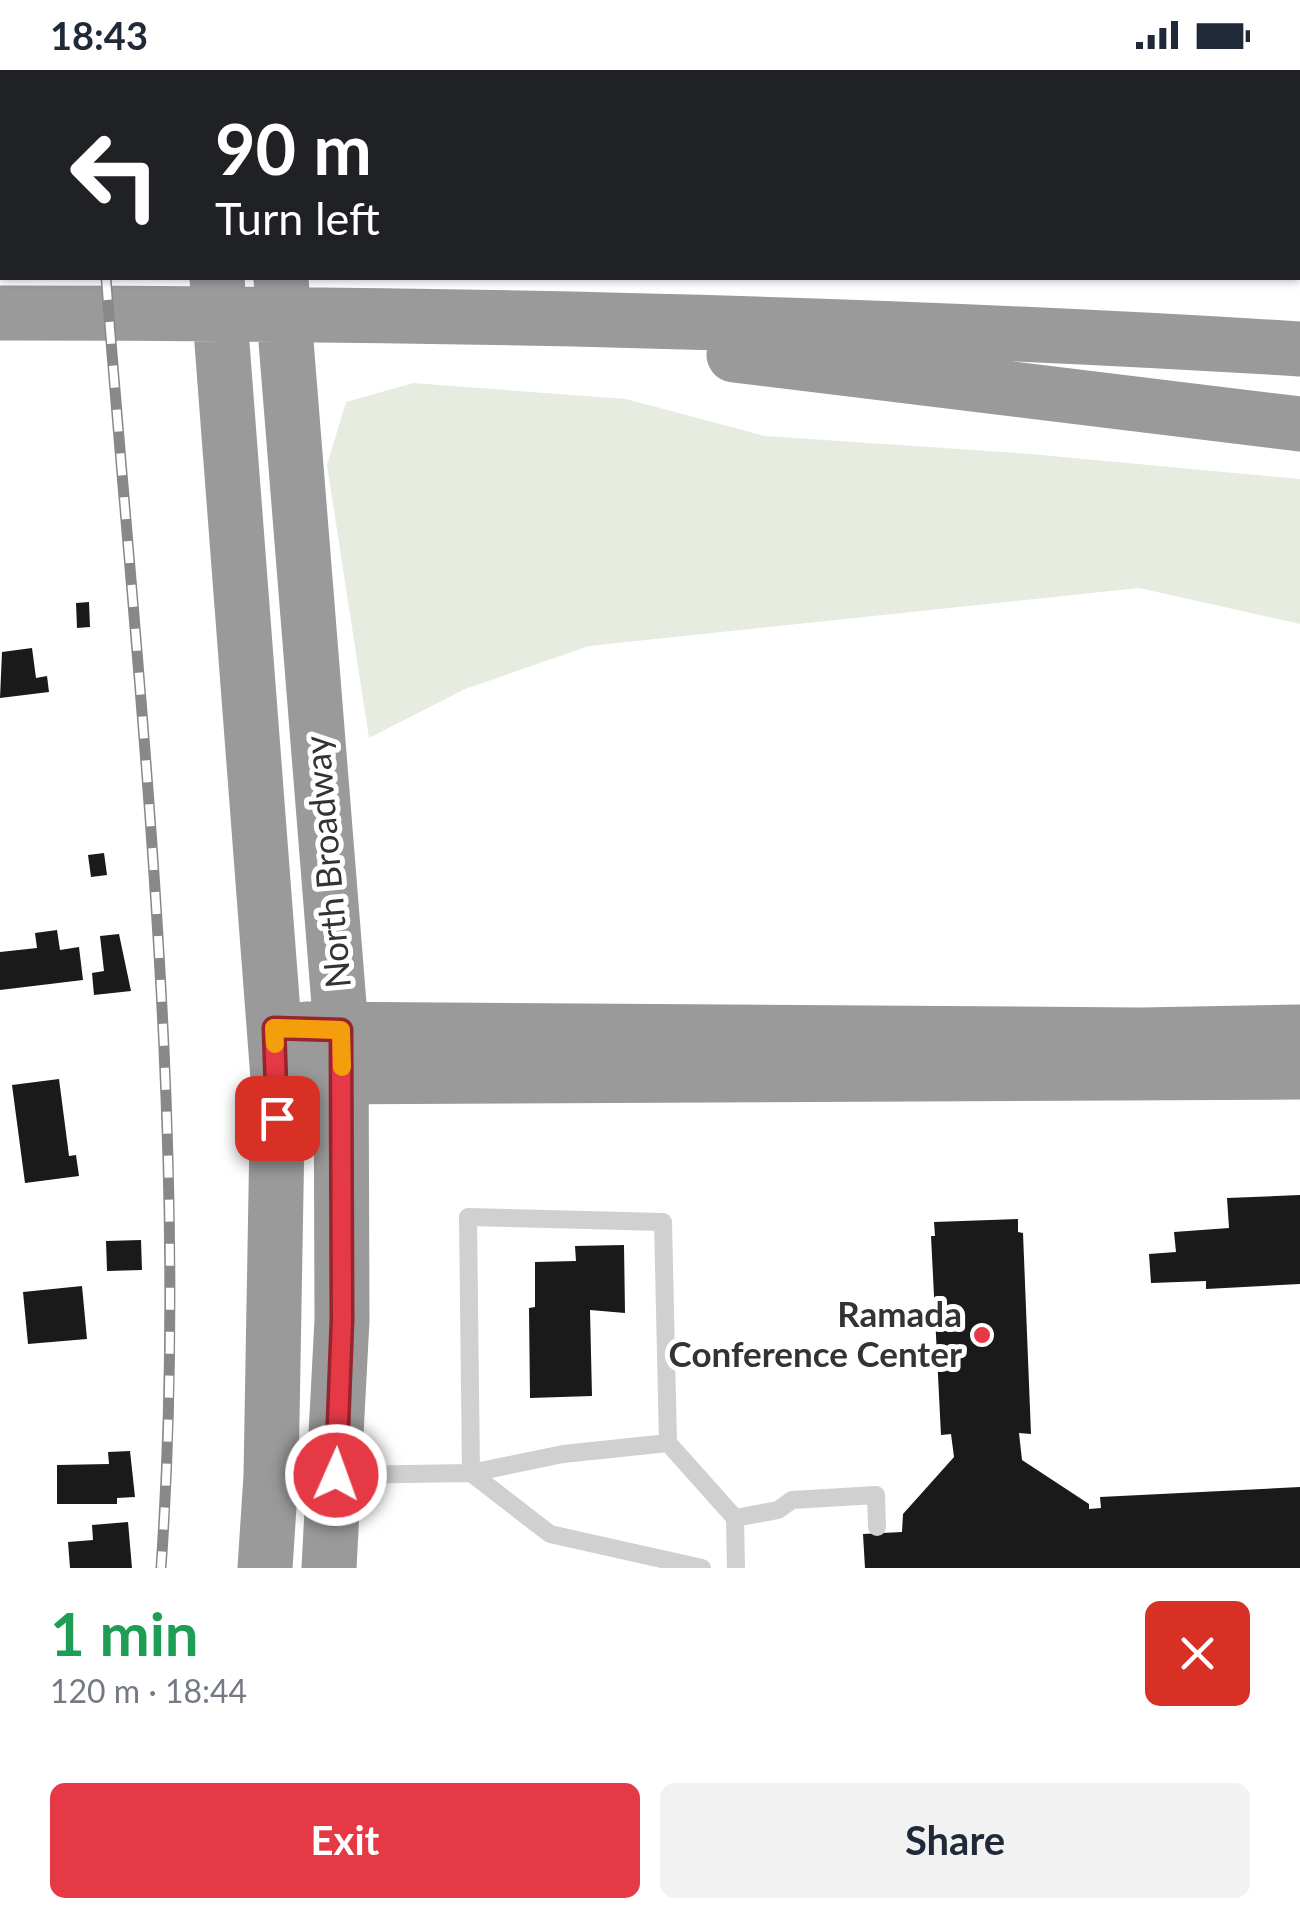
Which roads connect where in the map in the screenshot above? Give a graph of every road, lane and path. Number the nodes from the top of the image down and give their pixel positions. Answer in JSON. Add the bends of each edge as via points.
{"nodes":[{"id":1,"x":216,"y":280,"type":"edge"},
{"id":2,"x":281,"y":280,"type":"edge"},
{"id":3,"x":0,"y":313,"type":"edge"},
{"id":4,"x":510,"y":316,"type":"junction"},
{"id":5,"x":1300,"y":349,"type":"edge"},
{"id":6,"x":1300,"y":424,"type":"edge"},
{"id":7,"x":1300,"y":1032,"type":"edge"},
{"id":8,"x":276,"y":1053,"type":"junction"},
{"id":9,"x":342,"y":1053,"type":"junction"},
{"id":10,"x":1300,"y":1072,"type":"edge"},
{"id":11,"x":668,"y":1443,"type":"junction"},
{"id":12,"x":471,"y":1473,"type":"junction"},
{"id":13,"x":336,"y":1475,"type":"junction"},
{"id":14,"x":272,"y":1476,"type":"junction"},
{"id":15,"x":735,"y":1518,"type":"junction"},
{"id":16,"x":877,"y":1527,"type":"dead end"},
{"id":17,"x":265,"y":1568,"type":"edge"},
{"id":18,"x":329,"y":1568,"type":"edge"},
{"id":19,"x":702,"y":1568,"type":"edge"},
{"id":20,"x":736,"y":1568,"type":"edge"}],
"edges":[{"from":1,"to":8,"type":"highway","name":"North Broadway"},
{"from":2,"to":9,"type":"highway","name":"North Broadway"},
{"from":3,"to":4,"type":"highway"},
{"from":4,"to":5,"type":"highway","via":[[1002,330]]},
{"from":4,"to":6,"type":"highway","via":[[689,350]]},
{"from":7,"to":9,"type":"highway"},
{"from":8,"to":9,"type":"highway"},
{"from":8,"to":14,"type":"highway","name":"North Broadway"},
{"from":9,"to":10,"type":"highway"},
{"from":9,"to":13,"type":"highway","name":"North Broadway"},
{"from":11,"to":12,"type":"lane"},
{"from":11,"to":12,"type":"lane","via":[[663,1222],[468,1216]]},
{"from":11,"to":15,"type":"lane"},
{"from":12,"to":13,"type":"lane"},
{"from":12,"to":19,"type":"lane","via":[[550,1534]]},
{"from":13,"to":14,"type":"lane"},
{"from":13,"to":18,"type":"highway","name":"North Broadway"},
{"from":14,"to":17,"type":"highway","name":"North Broadway"},
{"from":15,"to":16,"type":"lane","via":[[778,1510],[792,1500],[876,1495]]},
{"from":15,"to":20,"type":"lane"}]}
